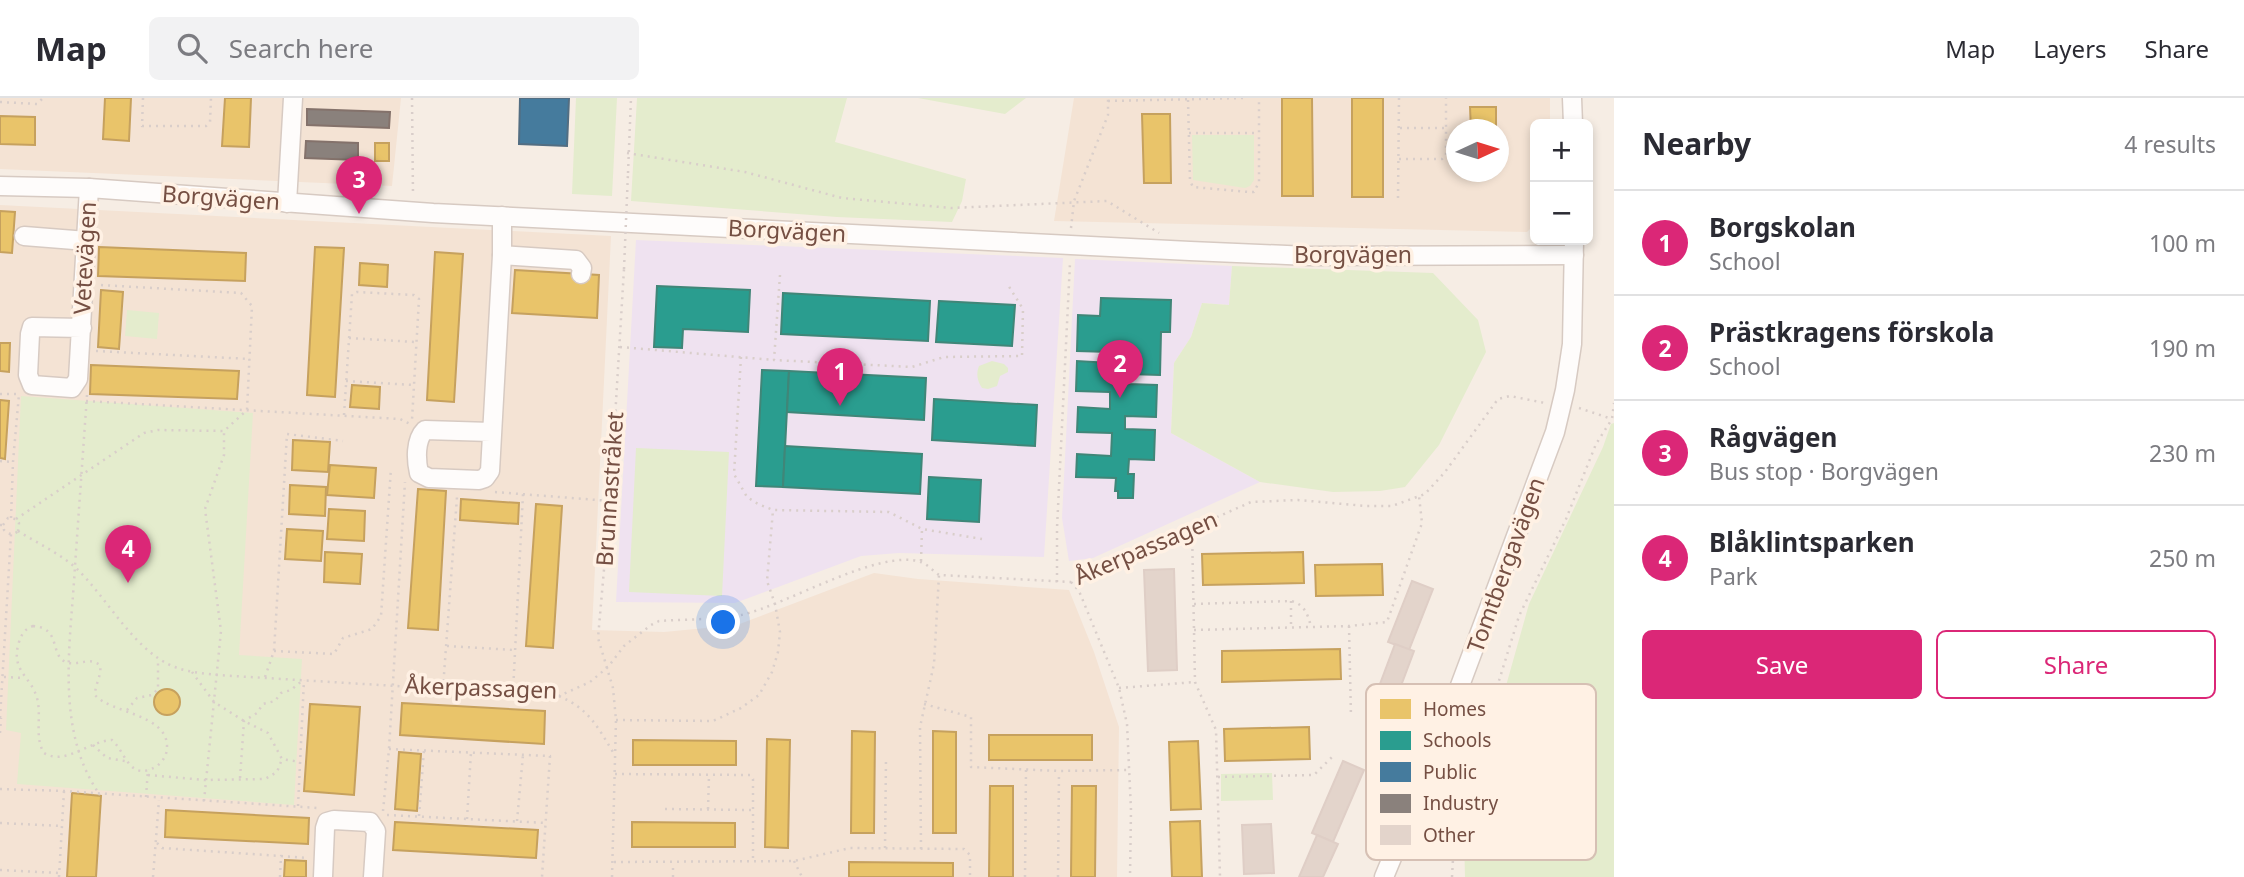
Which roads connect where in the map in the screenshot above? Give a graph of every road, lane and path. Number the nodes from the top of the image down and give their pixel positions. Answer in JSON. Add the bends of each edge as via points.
{"nodes":[{"id":1,"x":43,"y":98,"type":"edge"},
{"id":2,"x":143,"y":98,"type":"edge"},
{"id":3,"x":211,"y":98,"type":"edge"},
{"id":4,"x":293,"y":98,"type":"edge"},
{"id":5,"x":412,"y":98,"type":"edge"},
{"id":6,"x":632,"y":98,"type":"edge"},
{"id":7,"x":1246,"y":98,"type":"edge"},
{"id":8,"x":1259,"y":98,"type":"edge"},
{"id":9,"x":1399,"y":98,"type":"edge"},
{"id":10,"x":1446,"y":98,"type":"edge"},
{"id":11,"x":1572,"y":98,"type":"edge"},
{"id":12,"x":1108,"y":99,"type":"edge"},
{"id":13,"x":1126,"y":99,"type":"edge"},
{"id":14,"x":1188,"y":100,"type":"edge"},
{"id":15,"x":0,"y":102,"type":"edge"},
{"id":16,"x":1446,"y":119,"type":"edge"},
{"id":17,"x":1573,"y":119,"type":"edge"},
{"id":18,"x":1399,"y":128,"type":"junction"},
{"id":19,"x":1446,"y":128,"type":"edge"},
{"id":20,"x":1189,"y":133,"type":"junction"},
{"id":21,"x":1259,"y":133,"type":"junction"},
{"id":22,"x":627,"y":153,"type":"junction"},
{"id":23,"x":1446,"y":155,"type":"edge"},
{"id":24,"x":1399,"y":159,"type":"junction"},
{"id":25,"x":0,"y":186,"type":"edge"},
{"id":26,"x":89,"y":188,"type":"junction"},
{"id":27,"x":413,"y":198,"type":"dead end"},
{"id":28,"x":1398,"y":198,"type":"dead end"},
{"id":29,"x":1074,"y":201,"type":"junction"},
{"id":30,"x":287,"y":203,"type":"junction"},
{"id":31,"x":502,"y":216,"type":"junction"},
{"id":32,"x":1071,"y":231,"type":"dead end"},
{"id":33,"x":1159,"y":233,"type":"dead end"},
{"id":34,"x":24,"y":236,"type":"dead end"},
{"id":35,"x":87,"y":241,"type":"junction"},
{"id":36,"x":1574,"y":248,"type":"edge"},
{"id":37,"x":502,"y":255,"type":"junction"},
{"id":38,"x":1070,"y":263,"type":"dead end"},
{"id":39,"x":582,"y":274,"type":"dead end"},
{"id":40,"x":780,"y":275,"type":"dead end"},
{"id":41,"x":84,"y":283,"type":"junction"},
{"id":42,"x":1007,"y":285,"type":"dead end"},
{"id":43,"x":82,"y":328,"type":"junction"},
{"id":44,"x":349,"y":338,"type":"junction"},
{"id":45,"x":416,"y":342,"type":"junction"},
{"id":46,"x":619,"y":347,"type":"junction"},
{"id":47,"x":80,"y":349,"type":"junction"},
{"id":48,"x":741,"y":357,"type":"junction"},
{"id":49,"x":250,"y":359,"type":"junction"},
{"id":50,"x":774,"y":360,"type":"junction"},
{"id":51,"x":346,"y":381,"type":"junction"},
{"id":52,"x":414,"y":385,"type":"junction"},
{"id":53,"x":19,"y":394,"type":"dead end"},
{"id":54,"x":1614,"y":403,"type":"edge"},
{"id":55,"x":1545,"y":404,"type":"dead end"},
{"id":56,"x":1576,"y":407,"type":"dead end"},
{"id":57,"x":247,"y":410,"type":"junction"},
{"id":58,"x":344,"y":415,"type":"junction"},
{"id":59,"x":1612,"y":419,"type":"edge"},
{"id":60,"x":412,"y":425,"type":"junction"},
{"id":61,"x":224,"y":431,"type":"junction"},
{"id":62,"x":491,"y":432,"type":"junction"},
{"id":63,"x":410,"y":433,"type":"dead end"},
{"id":64,"x":343,"y":441,"type":"dead end"},
{"id":65,"x":0,"y":461,"type":"edge"},
{"id":66,"x":13,"y":462,"type":"junction"},
{"id":67,"x":390,"y":468,"type":"dead end"},
{"id":68,"x":81,"y":474,"type":"junction"},
{"id":69,"x":405,"y":478,"type":"dead end"},
{"id":70,"x":457,"y":490,"type":"dead end"},
{"id":71,"x":484,"y":492,"type":"dead end"},
{"id":72,"x":523,"y":494,"type":"junction"},
{"id":73,"x":1419,"y":496,"type":"junction"},
{"id":74,"x":610,"y":501,"type":"junction"},
{"id":75,"x":773,"y":510,"type":"junction"},
{"id":76,"x":13,"y":518,"type":"junction"},
{"id":77,"x":2,"y":525,"type":"edge"},
{"id":78,"x":1192,"y":527,"type":"junction"},
{"id":79,"x":922,"y":529,"type":"junction"},
{"id":80,"x":18,"y":531,"type":"junction"},
{"id":81,"x":11,"y":534,"type":"junction"},
{"id":82,"x":982,"y":539,"type":"dead end"},
{"id":83,"x":921,"y":562,"type":"junction"},
{"id":84,"x":75,"y":568,"type":"junction"},
{"id":85,"x":939,"y":575,"type":"junction"},
{"id":86,"x":1057,"y":582,"type":"junction"},
{"id":87,"x":1071,"y":582,"type":"junction"},
{"id":88,"x":1290,"y":601,"type":"junction"},
{"id":89,"x":775,"y":604,"type":"junction"},
{"id":90,"x":1194,"y":604,"type":"junction"},
{"id":91,"x":1349,"y":626,"type":"junction"},
{"id":92,"x":1311,"y":627,"type":"junction"},
{"id":93,"x":1291,"y":628,"type":"junction"},
{"id":94,"x":1194,"y":630,"type":"junction"},
{"id":95,"x":447,"y":646,"type":"junction"},
{"id":96,"x":514,"y":650,"type":"junction"},
{"id":97,"x":274,"y":651,"type":"junction"},
{"id":98,"x":158,"y":659,"type":"junction"},
{"id":99,"x":69,"y":663,"type":"junction"},
{"id":100,"x":608,"y":667,"type":"junction"},
{"id":101,"x":192,"y":672,"type":"junction"},
{"id":102,"x":217,"y":675,"type":"junction"},
{"id":103,"x":4,"y":677,"type":"junction"},
{"id":104,"x":265,"y":677,"type":"junction"},
{"id":105,"x":24,"y":678,"type":"junction"},
{"id":106,"x":304,"y":680,"type":"junction"},
{"id":107,"x":1195,"y":682,"type":"junction"},
{"id":108,"x":1461,"y":684,"type":"edge"},
{"id":109,"x":1498,"y":684,"type":"edge"},
{"id":110,"x":392,"y":685,"type":"junction"},
{"id":111,"x":443,"y":688,"type":"junction"},
{"id":112,"x":1119,"y":688,"type":"junction"},
{"id":113,"x":513,"y":692,"type":"junction"},
{"id":114,"x":559,"y":696,"type":"junction"},
{"id":115,"x":214,"y":702,"type":"junction"},
{"id":116,"x":924,"y":704,"type":"junction"},
{"id":117,"x":127,"y":710,"type":"junction"},
{"id":118,"x":1351,"y":717,"type":"dead end"},
{"id":119,"x":0,"y":718,"type":"edge"},
{"id":120,"x":616,"y":720,"type":"junction"},
{"id":121,"x":244,"y":721,"type":"junction"},
{"id":122,"x":0,"y":733,"type":"edge"},
{"id":123,"x":93,"y":745,"type":"junction"},
{"id":124,"x":389,"y":749,"type":"junction"},
{"id":125,"x":424,"y":750,"type":"junction"},
{"id":126,"x":78,"y":751,"type":"junction"},
{"id":127,"x":471,"y":752,"type":"junction"},
{"id":128,"x":523,"y":755,"type":"junction"},
{"id":129,"x":615,"y":755,"type":"junction"},
{"id":130,"x":1333,"y":756,"type":"dead end"},
{"id":131,"x":282,"y":759,"type":"junction"},
{"id":132,"x":886,"y":759,"type":"dead end"},
{"id":133,"x":125,"y":761,"type":"junction"},
{"id":134,"x":300,"y":762,"type":"junction"},
{"id":135,"x":148,"y":769,"type":"junction"},
{"id":136,"x":1026,"y":770,"type":"junction"},
{"id":137,"x":1129,"y":770,"type":"junction"},
{"id":138,"x":1059,"y":771,"type":"junction"},
{"id":139,"x":614,"y":774,"type":"junction"},
{"id":140,"x":148,"y":775,"type":"junction"},
{"id":141,"x":709,"y":775,"type":"junction"},
{"id":142,"x":1218,"y":777,"type":"junction"},
{"id":143,"x":240,"y":778,"type":"junction"},
{"id":144,"x":205,"y":780,"type":"junction"},
{"id":145,"x":0,"y":789,"type":"edge"},
{"id":146,"x":64,"y":791,"type":"junction"},
{"id":147,"x":100,"y":795,"type":"junction"},
{"id":148,"x":146,"y":797,"type":"junction"},
{"id":149,"x":159,"y":799,"type":"junction"},
{"id":150,"x":204,"y":801,"type":"junction"},
{"id":151,"x":298,"y":806,"type":"junction"},
{"id":152,"x":325,"y":808,"type":"dead end"},
{"id":153,"x":665,"y":809,"type":"dead end"},
{"id":154,"x":708,"y":809,"type":"junction"},
{"id":155,"x":752,"y":810,"type":"junction"},
{"id":156,"x":376,"y":811,"type":"dead end"},
{"id":157,"x":382,"y":815,"type":"junction"},
{"id":158,"x":419,"y":816,"type":"junction"},
{"id":159,"x":467,"y":819,"type":"junction"},
{"id":160,"x":0,"y":822,"type":"edge"},
{"id":161,"x":517,"y":822,"type":"junction"},
{"id":162,"x":547,"y":823,"type":"junction"},
{"id":163,"x":62,"y":826,"type":"junction"},
{"id":164,"x":157,"y":843,"type":"junction"},
{"id":165,"x":885,"y":848,"type":"junction"},
{"id":166,"x":921,"y":849,"type":"junction"},
{"id":167,"x":281,"y":856,"type":"junction"},
{"id":168,"x":314,"y":858,"type":"dead end"},
{"id":169,"x":753,"y":860,"type":"junction"},
{"id":170,"x":1391,"y":860,"type":"edge"},
{"id":171,"x":673,"y":861,"type":"junction"},
{"id":172,"x":794,"y":861,"type":"junction"},
{"id":173,"x":612,"y":862,"type":"junction"},
{"id":174,"x":0,"y":870,"type":"edge"},
{"id":175,"x":59,"y":875,"type":"edge"},
{"id":176,"x":153,"y":877,"type":"edge"},
{"id":177,"x":280,"y":877,"type":"edge"},
{"id":178,"x":323,"y":877,"type":"edge"},
{"id":179,"x":373,"y":877,"type":"edge"},
{"id":180,"x":542,"y":877,"type":"edge"},
{"id":181,"x":612,"y":877,"type":"edge"},
{"id":182,"x":673,"y":877,"type":"edge"},
{"id":183,"x":802,"y":877,"type":"edge"},
{"id":184,"x":970,"y":877,"type":"edge"},
{"id":185,"x":1025,"y":877,"type":"edge"},
{"id":186,"x":1058,"y":877,"type":"edge"},
{"id":187,"x":1130,"y":877,"type":"edge"},
{"id":188,"x":1220,"y":877,"type":"edge"},
{"id":189,"x":1384,"y":877,"type":"edge"}],
"edges":[{"from":1,"to":15,"type":"path","via":[[37,104]]},
{"from":2,"to":3,"type":"path","via":[[142,126],[206,125]]},
{"from":4,"to":30,"type":"street"},
{"from":5,"to":27,"type":"path"},
{"from":6,"to":22,"type":"path","name":"Brunnastråket"},
{"from":7,"to":14,"type":"path"},
{"from":8,"to":21,"type":"path"},
{"from":9,"to":18,"type":"path"},
{"from":10,"to":16,"type":"path"},
{"from":11,"to":17,"type":"street"},
{"from":12,"to":13,"type":"path"},
{"from":12,"to":29,"type":"path","via":[[1108,116]]},
{"from":13,"to":14,"type":"path"},
{"from":14,"to":20,"type":"path"},
{"from":18,"to":19,"type":"path"},
{"from":18,"to":24,"type":"path"},
{"from":20,"to":21,"type":"path"},
{"from":20,"to":21,"type":"path","via":[[1189,181],[1193,187],[1254,192],[1259,182]]},
{"from":22,"to":29,"type":"path","via":[[745,173],[842,198],[951,208]]},
{"from":22,"to":46,"type":"path","name":"Brunnastråket","bridge":true},
{"from":23,"to":24,"type":"path","via":[[1443,159]]},
{"from":24,"to":28,"type":"path"},
{"from":25,"to":26,"type":"street","name":"Borgvägen"},
{"from":26,"to":30,"type":"street","name":"Borgvägen"},
{"from":26,"to":35,"type":"street","name":"Vetevägen"},
{"from":29,"to":32,"type":"path"},
{"from":29,"to":33,"type":"path","via":[[1107,201]]},
{"from":30,"to":31,"type":"street","name":"Borgvägen"},
{"from":31,"to":36,"type":"street","name":"Borgvägen","via":[[1309,256]]},
{"from":31,"to":37,"type":"street"},
{"from":34,"to":35,"type":"street"},
{"from":35,"to":41,"type":"street","name":"Vetevägen"},
{"from":36,"to":108,"type":"street","name":"Tomtbergavägen","via":[[1572,344],[1555,432]]},
{"from":37,"to":39,"type":"street","via":[[576,260]]},
{"from":37,"to":62,"type":"street"},
{"from":38,"to":86,"type":"path"},
{"from":40,"to":50,"type":"path"},
{"from":41,"to":43,"type":"street","name":"Vetevägen"},
{"from":41,"to":49,"type":"path","via":[[241,293],[252,306]]},
{"from":42,"to":50,"type":"path","via":[[1023,309],[1022,356],[944,357],[912,367]]},
{"from":43,"to":47,"type":"street","name":"Vetevägen"},
{"from":43,"to":47,"type":"street","name":"Vetevägen","via":[[32,327],[28,375],[32,385],[72,388],[78,379]]},
{"from":44,"to":45,"type":"path"},
{"from":44,"to":45,"type":"path","via":[[352,294],[414,295],[419,299]]},
{"from":44,"to":51,"type":"path"},
{"from":45,"to":52,"type":"path"},
{"from":46,"to":48,"type":"path"},
{"from":46,"to":74,"type":"path","name":"Brunnastråket"},
{"from":47,"to":49,"type":"path"},
{"from":48,"to":50,"type":"path"},
{"from":48,"to":75,"type":"path","via":[[734,474],[747,496]]},
{"from":49,"to":57,"type":"path"},
{"from":51,"to":52,"type":"path"},
{"from":51,"to":58,"type":"path"},
{"from":52,"to":60,"type":"path"},
{"from":53,"to":66,"type":"path"},
{"from":54,"to":59,"type":"path"},
{"from":55,"to":73,"type":"path","name":"Åkerpassagen","via":[[1510,396],[1498,399],[1445,472]]},
{"from":56,"to":59,"type":"path"},
{"from":57,"to":58,"type":"path"},
{"from":57,"to":61,"type":"path"},
{"from":57,"to":68,"type":"path","via":[[86,401]]},
{"from":58,"to":60,"type":"path","via":[[400,419]]},
{"from":59,"to":109,"type":"path","via":[[1596,444],[1519,616]]},
{"from":60,"to":63,"type":"path"},
{"from":61,"to":68,"type":"path","via":[[151,430]]},
{"from":61,"to":102,"type":"path","via":[[224,455],[205,509],[221,631]]},
{"from":62,"to":62,"type":"street","via":[[425,430],[418,443],[419,473],[429,478],[485,478],[490,471]]},
{"from":64,"to":97,"type":"path","via":[[287,434]]},
{"from":65,"to":66,"type":"path"},
{"from":66,"to":76,"type":"path"},
{"from":67,"to":97,"type":"path","via":[[380,616],[372,629],[343,638],[334,654]]},
{"from":68,"to":76,"type":"path"},
{"from":68,"to":84,"type":"path"},
{"from":69,"to":110,"type":"path"},
{"from":70,"to":95,"type":"path"},
{"from":71,"to":72,"type":"path"},
{"from":72,"to":74,"type":"path"},
{"from":72,"to":96,"type":"path"},
{"from":73,"to":78,"type":"path","name":"Åkerpassagen","via":[[1392,506],[1251,502]]},
{"from":73,"to":91,"type":"path","via":[[1422,523],[1387,622]]},
{"from":74,"to":100,"type":"path","name":"Brunnastråket","via":[[598,638]]},
{"from":75,"to":79,"type":"path","via":[[890,512]]},
{"from":75,"to":89,"type":"path","via":[[767,581]]},
{"from":76,"to":77,"type":"path"},
{"from":76,"to":80,"type":"path","via":[[19,523]]},
{"from":77,"to":81,"type":"path"},
{"from":78,"to":87,"type":"path","name":"Åkerpassagen"},
{"from":78,"to":90,"type":"path"},
{"from":79,"to":82,"type":"path"},
{"from":79,"to":83,"type":"path"},
{"from":80,"to":81,"type":"path"},
{"from":80,"to":84,"type":"path","name":"Åkerpassagen"},
{"from":81,"to":103,"type":"path"},
{"from":83,"to":85,"type":"path"},
{"from":83,"to":89,"type":"path","name":"Åkerpassagen","via":[[876,563]]},
{"from":84,"to":98,"type":"path","name":"Åkerpassagen"},
{"from":84,"to":99,"type":"path"},
{"from":85,"to":86,"type":"path","name":"Åkerpassagen"},
{"from":85,"to":116,"type":"path","via":[[934,664]]},
{"from":86,"to":87,"type":"path","name":"Åkerpassagen"},
{"from":87,"to":112,"type":"path","via":[[1079,591]]},
{"from":88,"to":90,"type":"path"},
{"from":88,"to":92,"type":"path","via":[[1299,603]]},
{"from":88,"to":93,"type":"path"},
{"from":89,"to":100,"type":"path","name":"Åkerpassagen","via":[[740,615],[659,621],[624,646]]},
{"from":89,"to":120,"type":"path","via":[[778,652],[759,695],[713,721]]},
{"from":90,"to":94,"type":"path"},
{"from":91,"to":92,"type":"path"},
{"from":91,"to":118,"type":"path"},
{"from":92,"to":93,"type":"path"},
{"from":93,"to":94,"type":"path"},
{"from":94,"to":107,"type":"path"},
{"from":95,"to":96,"type":"path"},
{"from":95,"to":111,"type":"path"},
{"from":96,"to":113,"type":"path"},
{"from":97,"to":104,"type":"path"},
{"from":98,"to":101,"type":"path","name":"Åkerpassagen"},
{"from":98,"to":117,"type":"path","via":[[158,689],[137,698]]},
{"from":99,"to":105,"type":"path","via":[[60,657],[49,632],[29,627],[17,655]]},
{"from":99,"to":117,"type":"path","via":[[97,663],[101,671],[95,695]]},
{"from":99,"to":126,"type":"path"},
{"from":100,"to":114,"type":"path","name":"Åkerpassagen","via":[[590,682]]},
{"from":100,"to":120,"type":"path","name":"Brunnastråket"},
{"from":101,"to":102,"type":"path","name":"Åkerpassagen"},
{"from":101,"to":115,"type":"path"},
{"from":102,"to":104,"type":"path","name":"Åkerpassagen"},
{"from":102,"to":115,"type":"path"},
{"from":103,"to":105,"type":"path"},
{"from":103,"to":119,"type":"path"},
{"from":104,"to":106,"type":"path","name":"Åkerpassagen"},
{"from":105,"to":126,"type":"path","via":[[37,697],[42,751],[57,758]]},
{"from":106,"to":110,"type":"path","name":"Åkerpassagen"},
{"from":106,"to":121,"type":"path"},
{"from":106,"to":134,"type":"path"},
{"from":107,"to":112,"type":"path"},
{"from":107,"to":142,"type":"path","via":[[1216,730]]},
{"from":110,"to":111,"type":"path","name":"Åkerpassagen"},
{"from":110,"to":124,"type":"path"},
{"from":111,"to":113,"type":"path","name":"Åkerpassagen"},
{"from":112,"to":137,"type":"path","via":[[1127,724]]},
{"from":113,"to":114,"type":"path","name":"Åkerpassagen"},
{"from":114,"to":129,"type":"path","via":[[586,712]]},
{"from":115,"to":121,"type":"path"},
{"from":115,"to":144,"type":"path"},
{"from":116,"to":136,"type":"path","via":[[971,716],[971,767]]},
{"from":116,"to":166,"type":"path","via":[[920,727]]},
{"from":117,"to":135,"type":"path","via":[[153,724],[166,740],[163,760]]},
{"from":119,"to":122,"type":"path"},
{"from":120,"to":129,"type":"path","name":"Brunnastråket"},
{"from":121,"to":131,"type":"path","via":[[268,733]]},
{"from":121,"to":143,"type":"path"},
{"from":123,"to":126,"type":"path"},
{"from":123,"to":133,"type":"path","via":[[107,758]]},
{"from":123,"to":133,"type":"path","via":[[112,740]]},
{"from":124,"to":125,"type":"path"},
{"from":124,"to":157,"type":"path"},
{"from":125,"to":127,"type":"path"},
{"from":125,"to":158,"type":"path"},
{"from":126,"to":147,"type":"path","via":[[84,771]]},
{"from":127,"to":128,"type":"path"},
{"from":127,"to":159,"type":"path"},
{"from":128,"to":161,"type":"path"},
{"from":128,"to":162,"type":"path","via":[[551,757]]},
{"from":129,"to":139,"type":"path","name":"Brunnastråket"},
{"from":130,"to":142,"type":"path","via":[[1314,775]]},
{"from":131,"to":134,"type":"path"},
{"from":131,"to":143,"type":"path","via":[[272,777]]},
{"from":132,"to":165,"type":"path"},
{"from":133,"to":135,"type":"path","via":[[135,769]]},
{"from":134,"to":151,"type":"path"},
{"from":135,"to":140,"type":"path"},
{"from":136,"to":138,"type":"path"},
{"from":136,"to":185,"type":"path"},
{"from":137,"to":138,"type":"path"},
{"from":137,"to":187,"type":"path"},
{"from":138,"to":186,"type":"path"},
{"from":139,"to":141,"type":"path"},
{"from":139,"to":173,"type":"path","name":"Brunnastråket"},
{"from":140,"to":144,"type":"path"},
{"from":140,"to":148,"type":"path"},
{"from":141,"to":154,"type":"path"},
{"from":141,"to":155,"type":"path","via":[[750,775]]},
{"from":142,"to":188,"type":"path"},
{"from":143,"to":144,"type":"path"},
{"from":144,"to":150,"type":"path"},
{"from":145,"to":146,"type":"path"},
{"from":146,"to":147,"type":"path"},
{"from":146,"to":163,"type":"path"},
{"from":147,"to":148,"type":"path"},
{"from":148,"to":149,"type":"path"},
{"from":149,"to":150,"type":"path"},
{"from":149,"to":164,"type":"path"},
{"from":150,"to":151,"type":"path"},
{"from":151,"to":152,"type":"path"},
{"from":153,"to":154,"type":"path"},
{"from":154,"to":155,"type":"path"},
{"from":155,"to":169,"type":"path"},
{"from":156,"to":157,"type":"path"},
{"from":157,"to":158,"type":"path"},
{"from":158,"to":159,"type":"path"},
{"from":159,"to":161,"type":"path"},
{"from":160,"to":163,"type":"path"},
{"from":161,"to":162,"type":"path"},
{"from":162,"to":180,"type":"path"},
{"from":163,"to":175,"type":"path"},
{"from":164,"to":167,"type":"path","via":[[162,848]]},
{"from":164,"to":176,"type":"path"},
{"from":165,"to":166,"type":"path"},
{"from":165,"to":172,"type":"path","via":[[850,848]]},
{"from":166,"to":184,"type":"path","via":[[964,849],[970,855]]},
{"from":167,"to":168,"type":"path"},
{"from":167,"to":177,"type":"path"},
{"from":169,"to":171,"type":"path"},
{"from":169,"to":172,"type":"path"},
{"from":170,"to":189,"type":"street","name":"Tomtbergavägen"},
{"from":171,"to":173,"type":"path"},
{"from":171,"to":182,"type":"path"},
{"from":172,"to":183,"type":"path"},
{"from":173,"to":181,"type":"path","name":"Brunnastråket"},
{"from":174,"to":175,"type":"path"},
{"from":178,"to":179,"type":"street","via":[[325,828],[334,820],[370,822],[376,831]]}]}
